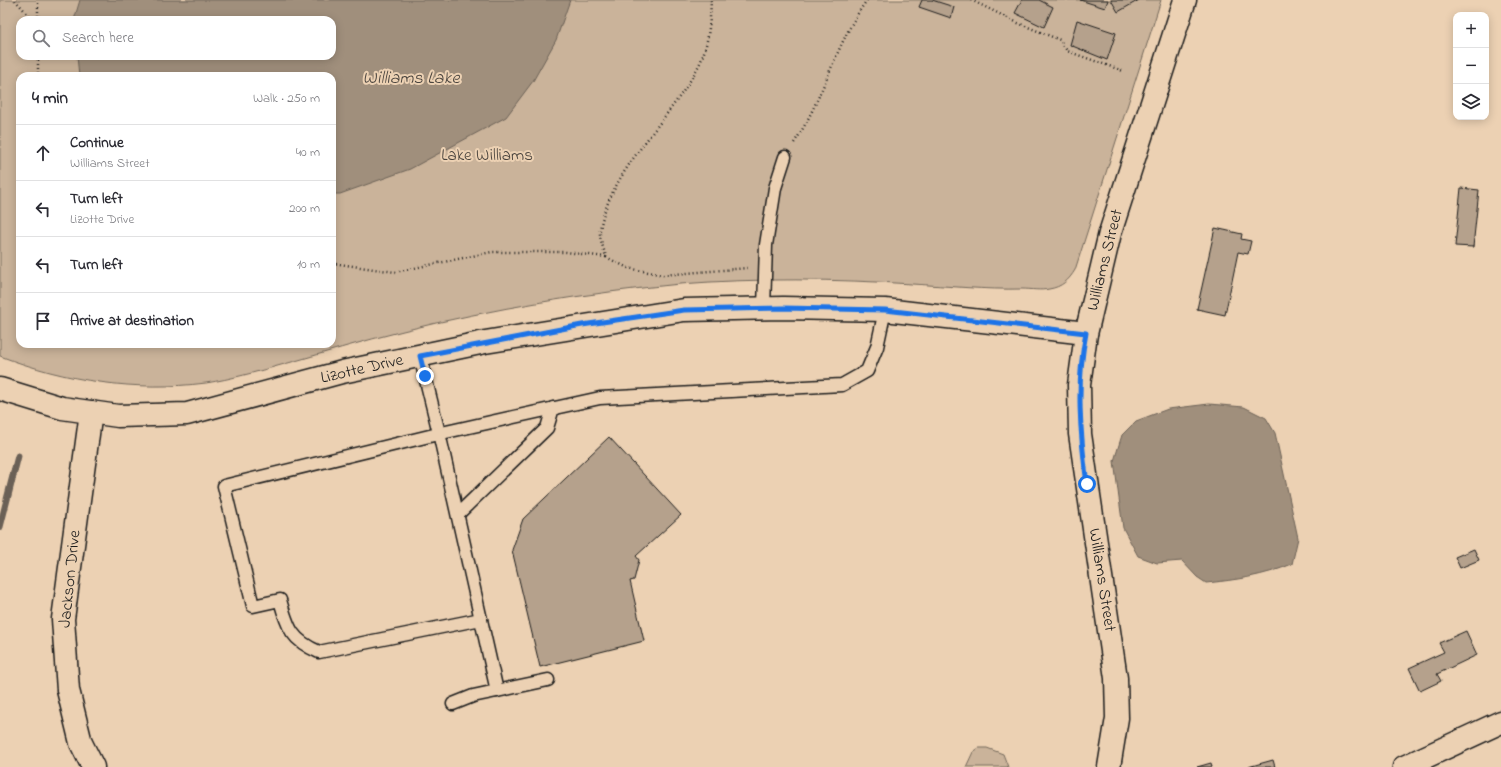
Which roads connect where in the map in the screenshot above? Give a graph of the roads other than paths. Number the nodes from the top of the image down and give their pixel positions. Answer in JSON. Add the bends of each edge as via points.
{"nodes":[{"id":1,"x":1185,"y":0,"type":"edge"},
{"id":2,"x":785,"y":157,"type":"road end"},
{"id":3,"x":764,"y":308,"type":"junction"},
{"id":4,"x":885,"y":310,"type":"junction"},
{"id":5,"x":1086,"y":333,"type":"junction"},
{"id":6,"x":420,"y":356,"type":"junction"},
{"id":7,"x":0,"y":389,"type":"edge"},
{"id":8,"x":552,"y":408,"type":"junction"},
{"id":9,"x":91,"y":412,"type":"junction"},
{"id":10,"x":439,"y":433,"type":"junction"},
{"id":11,"x":458,"y":514,"type":"junction"},
{"id":12,"x":481,"y":620,"type":"junction"},
{"id":13,"x":548,"y":680,"type":"dead end"},
{"id":14,"x":497,"y":691,"type":"junction"},
{"id":15,"x":453,"y":704,"type":"dead end"},
{"id":16,"x":1501,"y":722,"type":"edge"},
{"id":17,"x":93,"y":767,"type":"edge"},
{"id":18,"x":1109,"y":767,"type":"edge"},
{"id":19,"x":1404,"y":767,"type":"edge"}],
"edges":[{"from":1,"to":5,"type":"street","name":"Williams Street","via":[[1110,233]]},
{"from":2,"to":3,"type":"lane","via":[[775,188],[766,245]]},
{"from":3,"to":4,"type":"street","name":"Lizotte Drive"},
{"from":3,"to":6,"type":"street","name":"Lizotte Drive","via":[[684,310],[574,327]]},
{"from":4,"to":5,"type":"street","name":"Lizotte Drive"},
{"from":4,"to":8,"type":"lane","via":[[877,347],[867,371],[842,385],[600,398]]},
{"from":5,"to":18,"type":"street","name":"Williams Street","via":[[1079,385],[1080,434],[1116,678],[1117,718]]},
{"from":6,"to":9,"type":"street","name":"Lizotte Drive","via":[[342,372],[187,414],[118,416]]},
{"from":6,"to":10,"type":"lane"},
{"from":7,"to":9,"type":"street","name":"Lizotte Drive","via":[[62,408]]},
{"from":8,"to":10,"type":"lane"},
{"from":8,"to":11,"type":"lane","via":[[547,428]]},
{"from":9,"to":17,"type":"street","name":"Jackson Drive","via":[[63,619],[68,690],[81,743]]},
{"from":10,"to":11,"type":"lane"},
{"from":10,"to":12,"type":"lane","via":[[224,486],[253,606],[280,600],[293,635],[303,645],[319,652]]},
{"from":11,"to":12,"type":"lane"},
{"from":12,"to":14,"type":"lane"},
{"from":13,"to":14,"type":"lane"},
{"from":14,"to":15,"type":"lane","via":[[473,696]]},
{"from":16,"to":19,"type":"street"}]}
